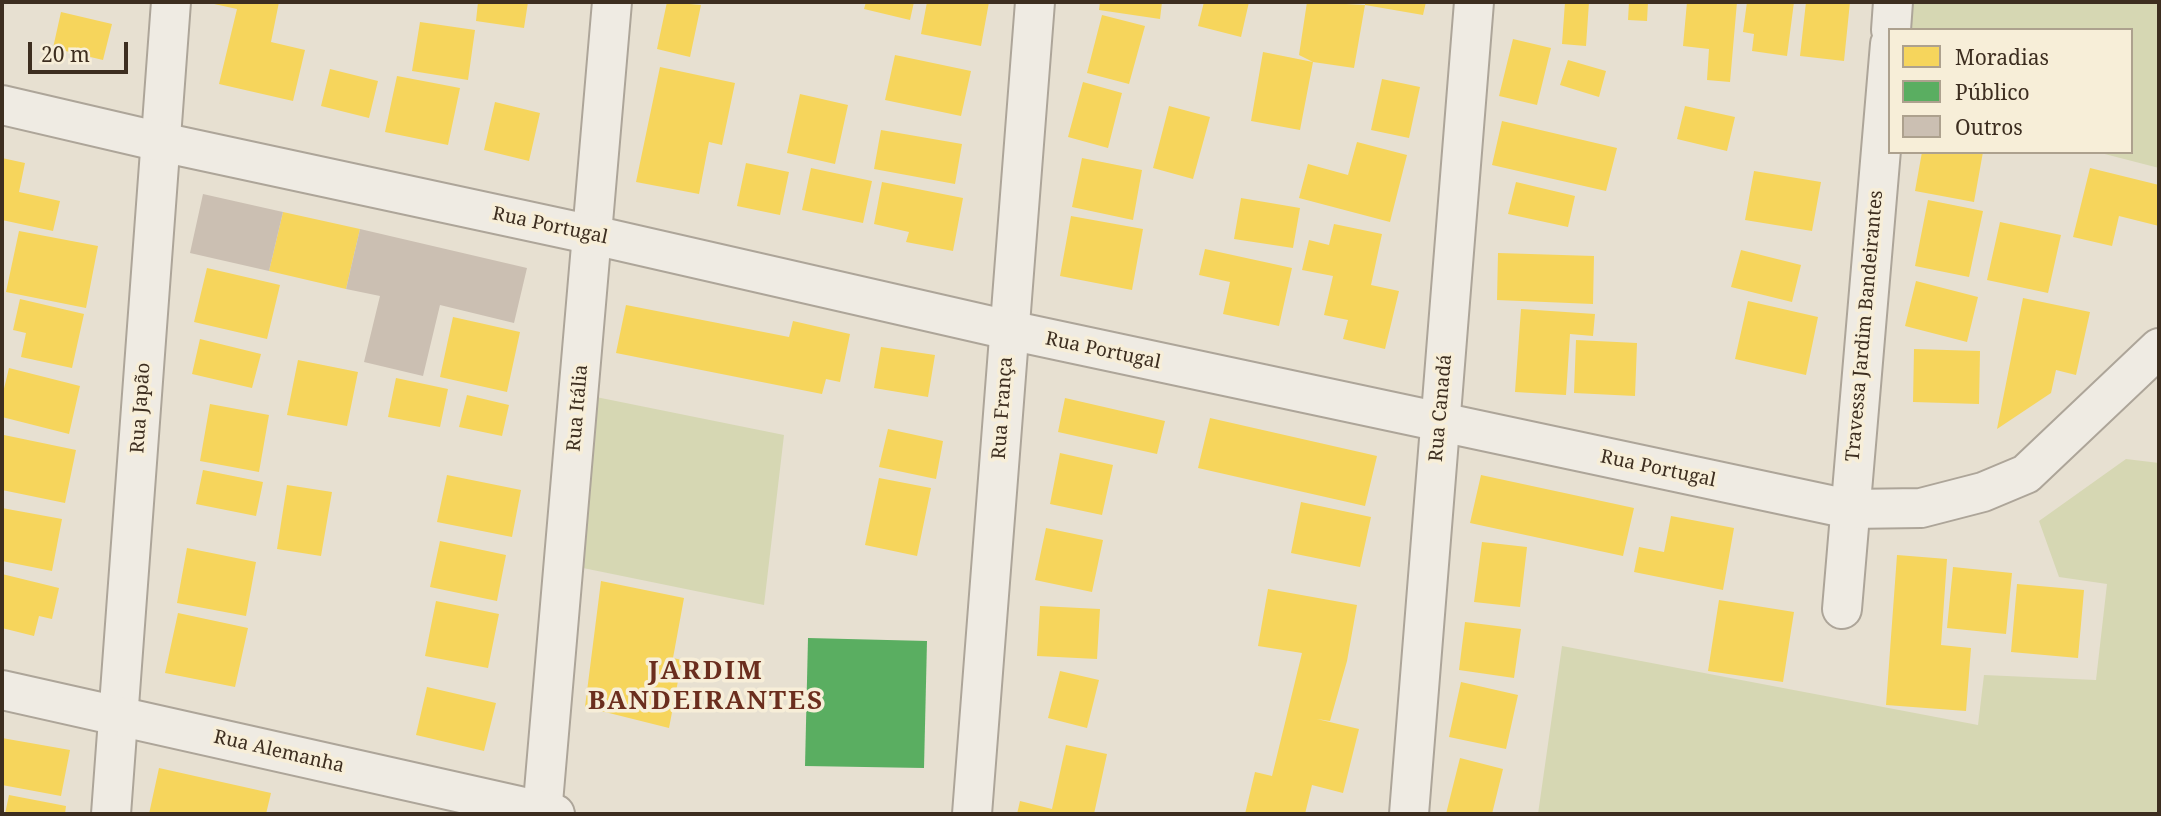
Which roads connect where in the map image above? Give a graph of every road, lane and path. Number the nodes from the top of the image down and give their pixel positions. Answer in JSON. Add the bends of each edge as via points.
{"nodes":[{"id":1,"x":171,"y":2,"type":"edge"},
{"id":2,"x":612,"y":2,"type":"edge"},
{"id":3,"x":1035,"y":2,"type":"edge"},
{"id":4,"x":1474,"y":2,"type":"edge"},
{"id":5,"x":1893,"y":2,"type":"edge"},
{"id":6,"x":1891,"y":28,"type":"edge"},
{"id":7,"x":1888,"y":67,"type":"edge"},
{"id":8,"x":2,"y":105,"type":"edge"},
{"id":9,"x":161,"y":142,"type":"junction"},
{"id":10,"x":593,"y":235,"type":"junction"},
{"id":11,"x":1009,"y":330,"type":"junction"},
{"id":12,"x":2159,"y":348,"type":"edge"},
{"id":13,"x":1439,"y":423,"type":"junction"},
{"id":14,"x":1849,"y":509,"type":"junction"},
{"id":15,"x":1842,"y":609,"type":"dead end"},
{"id":16,"x":2,"y":690,"type":"edge"},
{"id":17,"x":117,"y":715,"type":"junction"},
{"id":18,"x":546,"y":813,"type":"edge"},
{"id":19,"x":111,"y":814,"type":"edge"},
{"id":20,"x":972,"y":814,"type":"edge"},
{"id":21,"x":1409,"y":814,"type":"edge"}],
"edges":[{"from":1,"to":9,"type":"street","name":"Rua Japão"},
{"from":2,"to":10,"type":"street","name":"Rua Itália"},
{"from":3,"to":11,"type":"street","name":"Rua França"},
{"from":4,"to":13,"type":"street","name":"Rua Canadá"},
{"from":5,"to":6,"type":"street"},
{"from":7,"to":14,"type":"street","name":"Travessa Jardim Bandeirantes"},
{"from":8,"to":9,"type":"street","name":"Rua Portugal"},
{"from":9,"to":10,"type":"street","name":"Rua Portugal"},
{"from":9,"to":17,"type":"street","name":"Rua Japão"},
{"from":10,"to":11,"type":"street","name":"Rua Portugal"},
{"from":10,"to":18,"type":"street","name":"Rua Itália"},
{"from":11,"to":13,"type":"street","name":"Rua Portugal"},
{"from":11,"to":20,"type":"street","name":"Rua França"},
{"from":12,"to":14,"type":"street","name":"Rua Portugal","via":[[2026,474],[1983,492],[1921,508]]},
{"from":13,"to":14,"type":"street","name":"Rua Portugal"},
{"from":13,"to":21,"type":"street","name":"Rua Canadá"},
{"from":14,"to":15,"type":"street","name":"Travessa Jardim Bandeirantes"},
{"from":16,"to":17,"type":"street","name":"Rua Alemanha"},
{"from":17,"to":18,"type":"street","name":"Rua Alemanha"},
{"from":17,"to":19,"type":"street","name":"Rua Japão"}]}
